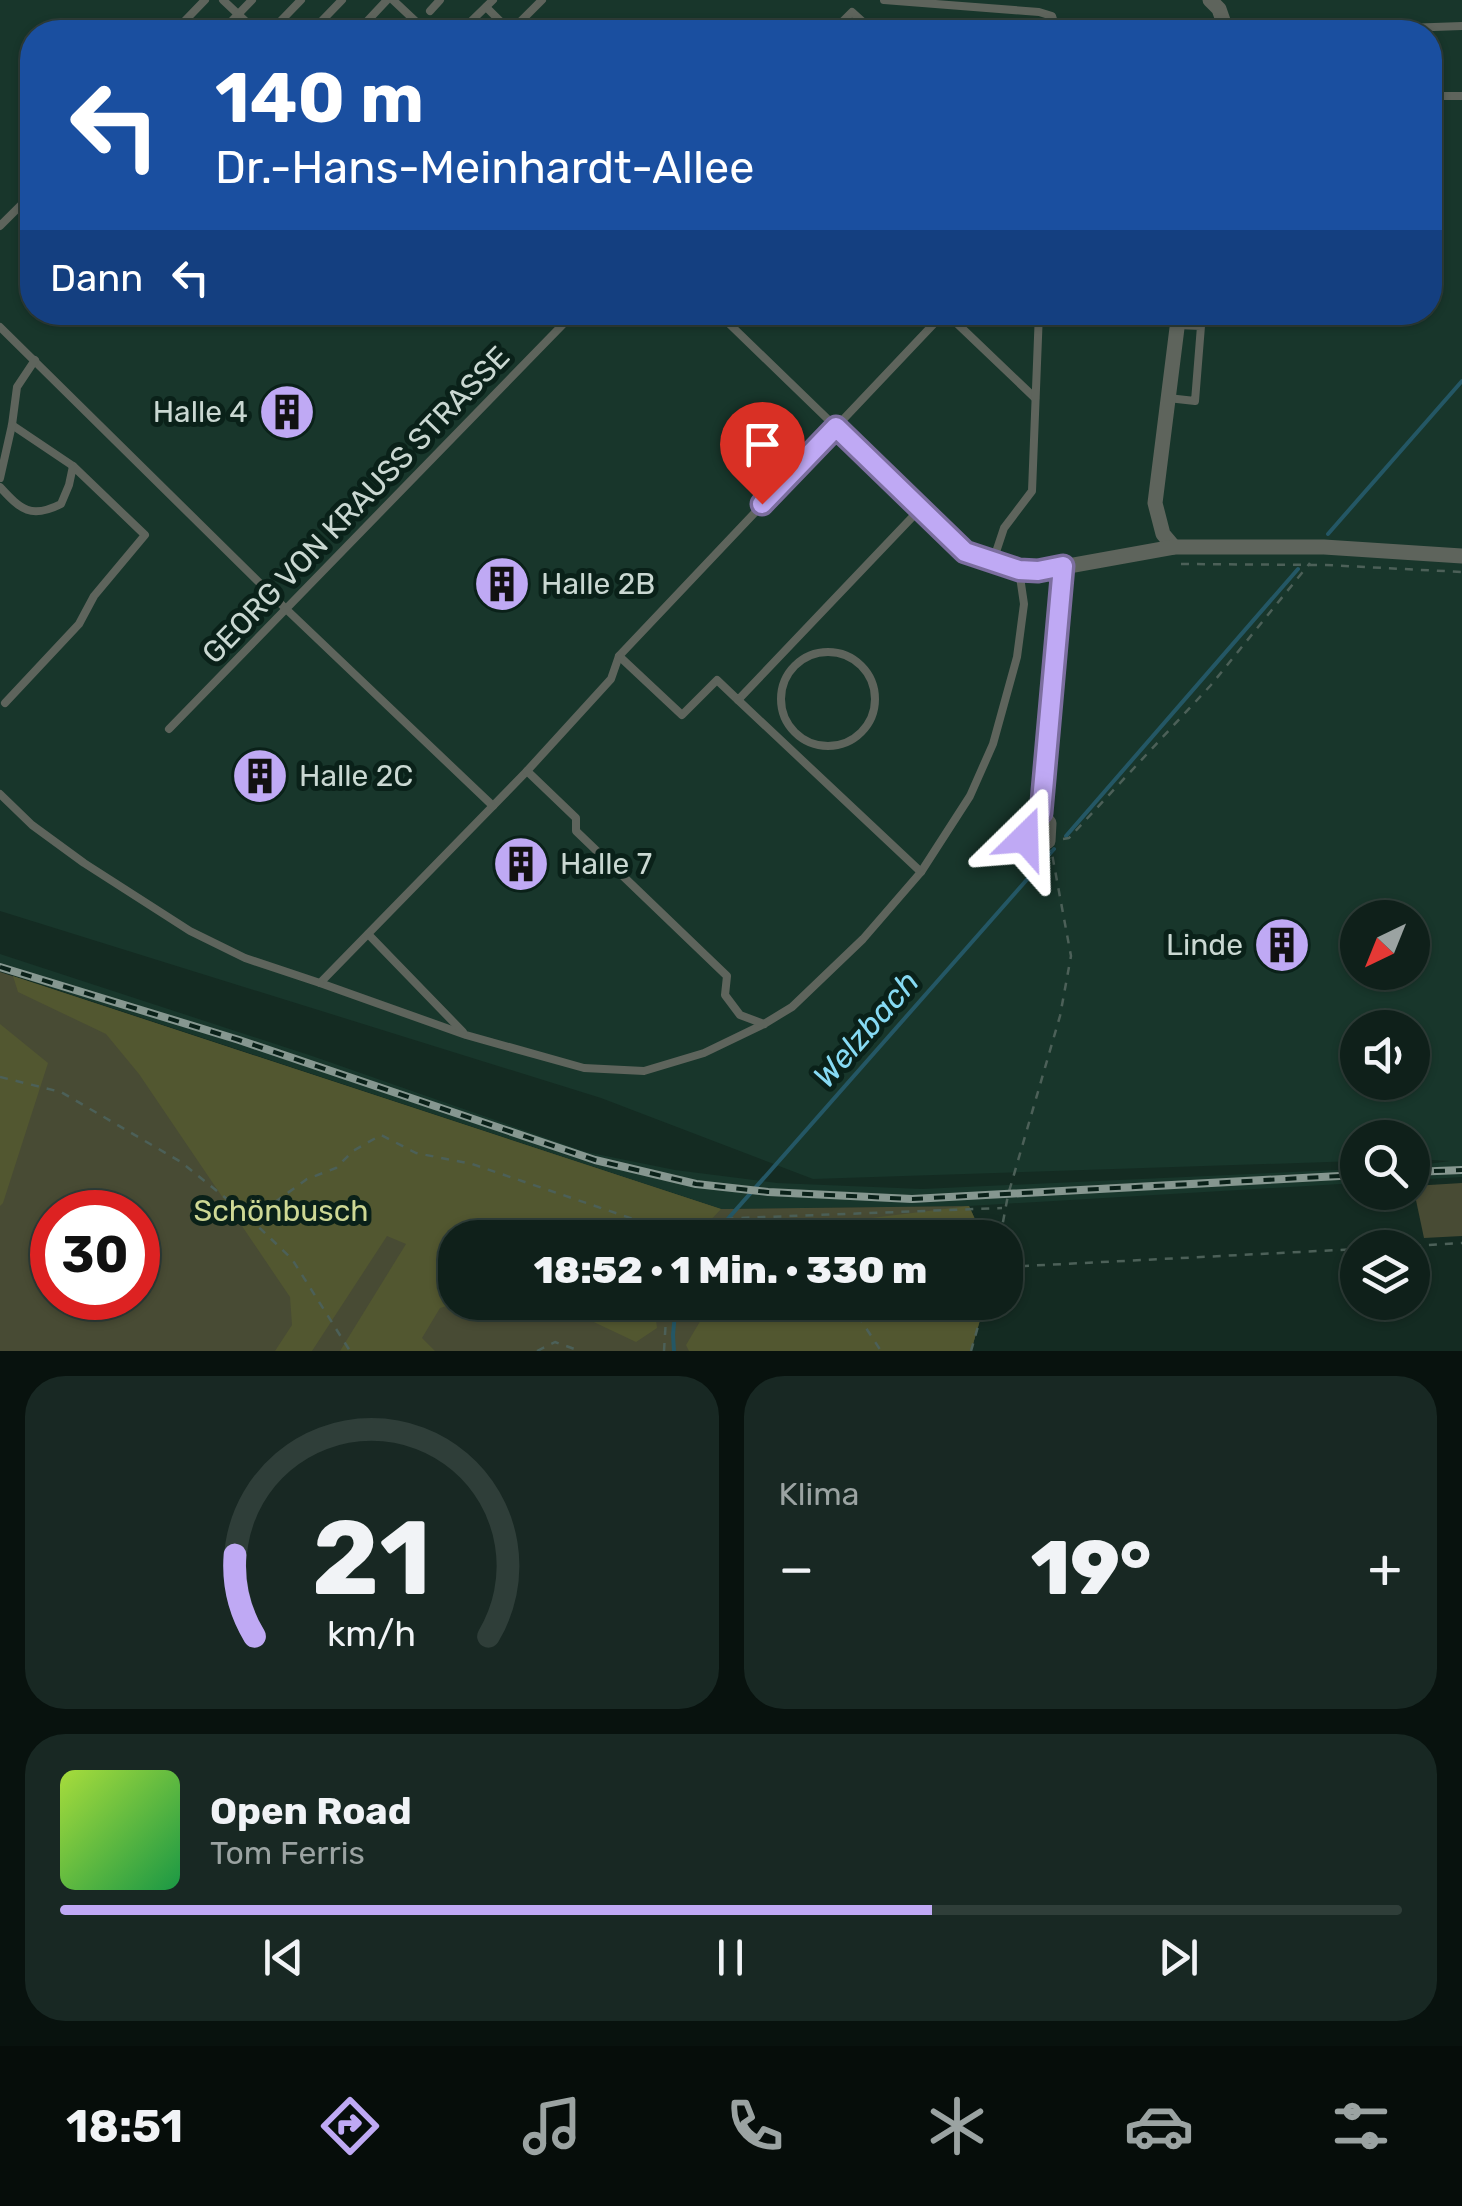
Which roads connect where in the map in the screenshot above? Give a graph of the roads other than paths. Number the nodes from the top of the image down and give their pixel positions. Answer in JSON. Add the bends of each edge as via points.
{"nodes":[{"id":1,"x":205,"y":0,"type":"edge"},
{"id":2,"x":223,"y":0,"type":"edge"},
{"id":3,"x":252,"y":0,"type":"edge"},
{"id":4,"x":300,"y":0,"type":"edge"},
{"id":5,"x":342,"y":0,"type":"edge"},
{"id":6,"x":390,"y":0,"type":"edge"},
{"id":7,"x":440,"y":0,"type":"edge"},
{"id":8,"x":861,"y":0,"type":"edge"},
{"id":9,"x":884,"y":0,"type":"edge"},
{"id":10,"x":430,"y":10,"type":"dead end"},
{"id":11,"x":852,"y":12,"type":"junction"},
{"id":12,"x":238,"y":14,"type":"junction"},
{"id":13,"x":186,"y":20,"type":"edge"},
{"id":14,"x":232,"y":20,"type":"edge"},
{"id":15,"x":244,"y":20,"type":"edge"},
{"id":16,"x":281,"y":20,"type":"edge"},
{"id":17,"x":323,"y":20,"type":"edge"},
{"id":18,"x":369,"y":20,"type":"edge"},
{"id":19,"x":413,"y":20,"type":"edge"},
{"id":20,"x":844,"y":20,"type":"edge"},
{"id":21,"x":861,"y":20,"type":"edge"},
{"id":22,"x":1053,"y":20,"type":"edge"},
{"id":23,"x":20,"y":206,"type":"edge"},
{"id":24,"x":0,"y":226,"type":"edge"},
{"id":25,"x":562,"y":325,"type":"edge"},
{"id":26,"x":730,"y":325,"type":"edge"},
{"id":27,"x":933,"y":325,"type":"edge"},
{"id":28,"x":958,"y":325,"type":"edge"},
{"id":29,"x":1038,"y":325,"type":"edge"},
{"id":30,"x":1177,"y":325,"type":"edge"},
{"id":31,"x":1198,"y":325,"type":"edge"},
{"id":32,"x":0,"y":327,"type":"edge"},
{"id":33,"x":35,"y":360,"type":"junction"},
{"id":34,"x":1034,"y":398,"type":"junction"},
{"id":35,"x":1168,"y":398,"type":"junction"},
{"id":36,"x":12,"y":426,"type":"junction"},
{"id":37,"x":836,"y":427,"type":"junction"},
{"id":38,"x":73,"y":466,"type":"junction"},
{"id":39,"x":0,"y":478,"type":"edge"},
{"id":40,"x":0,"y":486,"type":"edge"},
{"id":41,"x":920,"y":509,"type":"junction"},
{"id":42,"x":1174,"y":547,"type":"junction"},
{"id":43,"x":1462,"y":556,"type":"edge"},
{"id":44,"x":992,"y":561,"type":"junction"},
{"id":45,"x":1063,"y":566,"type":"junction"},
{"id":46,"x":1019,"y":570,"type":"junction"},
{"id":47,"x":285,"y":608,"type":"junction"},
{"id":48,"x":618,"y":656,"type":"junction"},
{"id":49,"x":738,"y":700,"type":"junction"},
{"id":50,"x":5,"y":704,"type":"dead end"},
{"id":51,"x":169,"y":729,"type":"dead end"},
{"id":52,"x":796,"y":735,"type":"joint"},
{"id":53,"x":527,"y":771,"type":"junction"},
{"id":54,"x":0,"y":794,"type":"edge"},
{"id":55,"x":493,"y":806,"type":"junction"},
{"id":56,"x":1041,"y":813,"type":"junction"},
{"id":57,"x":921,"y":872,"type":"junction"},
{"id":58,"x":368,"y":934,"type":"junction"},
{"id":59,"x":320,"y":983,"type":"junction"},
{"id":60,"x":764,"y":1024,"type":"junction"},
{"id":61,"x":466,"y":1035,"type":"junction"}],
"edges":[{"from":1,"to":13,"type":"lane"},
{"from":2,"to":12,"type":"lane"},
{"from":3,"to":12,"type":"lane"},
{"from":4,"to":16,"type":"lane"},
{"from":5,"to":17,"type":"lane"},
{"from":6,"to":18,"type":"lane"},
{"from":6,"to":19,"type":"lane"},
{"from":7,"to":10,"type":"lane"},
{"from":8,"to":11,"type":"lane"},
{"from":9,"to":22,"type":"lane","via":[[1040,12]]},
{"from":11,"to":20,"type":"lane"},
{"from":11,"to":21,"type":"lane"},
{"from":12,"to":14,"type":"lane"},
{"from":12,"to":15,"type":"lane"},
{"from":23,"to":24,"type":"lane"},
{"from":25,"to":47,"type":"lane","name":"GEORG VON KRAUSS STRASSE"},
{"from":26,"to":37,"type":"lane"},
{"from":27,"to":37,"type":"lane"},
{"from":28,"to":34,"type":"lane"},
{"from":29,"to":34,"type":"lane"},
{"from":30,"to":35,"type":"street"},
{"from":31,"to":35,"type":"lane","via":[[1195,401]]},
{"from":32,"to":33,"type":"lane"},
{"from":33,"to":36,"type":"lane","via":[[17,388]]},
{"from":33,"to":47,"type":"lane"},
{"from":34,"to":44,"type":"lane","via":[[1032,492],[1004,528]]},
{"from":35,"to":42,"type":"street","via":[[1155,503]]},
{"from":36,"to":38,"type":"lane"},
{"from":36,"to":39,"type":"lane"},
{"from":37,"to":41,"type":"lane"},
{"from":37,"to":48,"type":"lane"},
{"from":38,"to":40,"type":"lane","via":[[62,504],[45,512],[16,504]]},
{"from":38,"to":50,"type":"lane","via":[[144,536],[79,624]]},
{"from":41,"to":44,"type":"lane","via":[[965,552]]},
{"from":41,"to":49,"type":"lane"},
{"from":42,"to":43,"type":"street"},
{"from":42,"to":45,"type":"street"},
{"from":44,"to":46,"type":"lane"},
{"from":45,"to":46,"type":"lane"},
{"from":45,"to":56,"type":"street"},
{"from":46,"to":57,"type":"lane","via":[[1024,604],[1017,657],[993,744],[970,796]]},
{"from":47,"to":51,"type":"lane","name":"GEORG VON KRAUSS STRASSE"},
{"from":47,"to":55,"type":"lane"},
{"from":48,"to":49,"type":"lane","via":[[682,715],[717,680]]},
{"from":48,"to":53,"type":"lane","via":[[610,679]]},
{"from":49,"to":57,"type":"lane"},
{"from":52,"to":52,"type":"lane","via":[[818,746],[844,745],[869,726],[877,697],[866,669],[842,653],[816,653],[795,665],[782,688],[783,715]]},
{"from":53,"to":55,"type":"lane"},
{"from":53,"to":60,"type":"lane","via":[[576,818],[576,831],[728,976],[725,995],[740,1015]]},
{"from":54,"to":59,"type":"lane","via":[[84,864],[190,931],[244,958]]},
{"from":55,"to":58,"type":"lane"},
{"from":56,"to":56,"type":"street","via":[[1049,823],[1048,841],[1039,848],[1025,838]]},
{"from":57,"to":60,"type":"lane","via":[[863,939],[792,1007]]},
{"from":58,"to":59,"type":"lane"},
{"from":58,"to":61,"type":"lane"},
{"from":59,"to":61,"type":"lane"},
{"from":60,"to":61,"type":"lane","via":[[704,1053],[644,1071],[584,1068]]}]}
